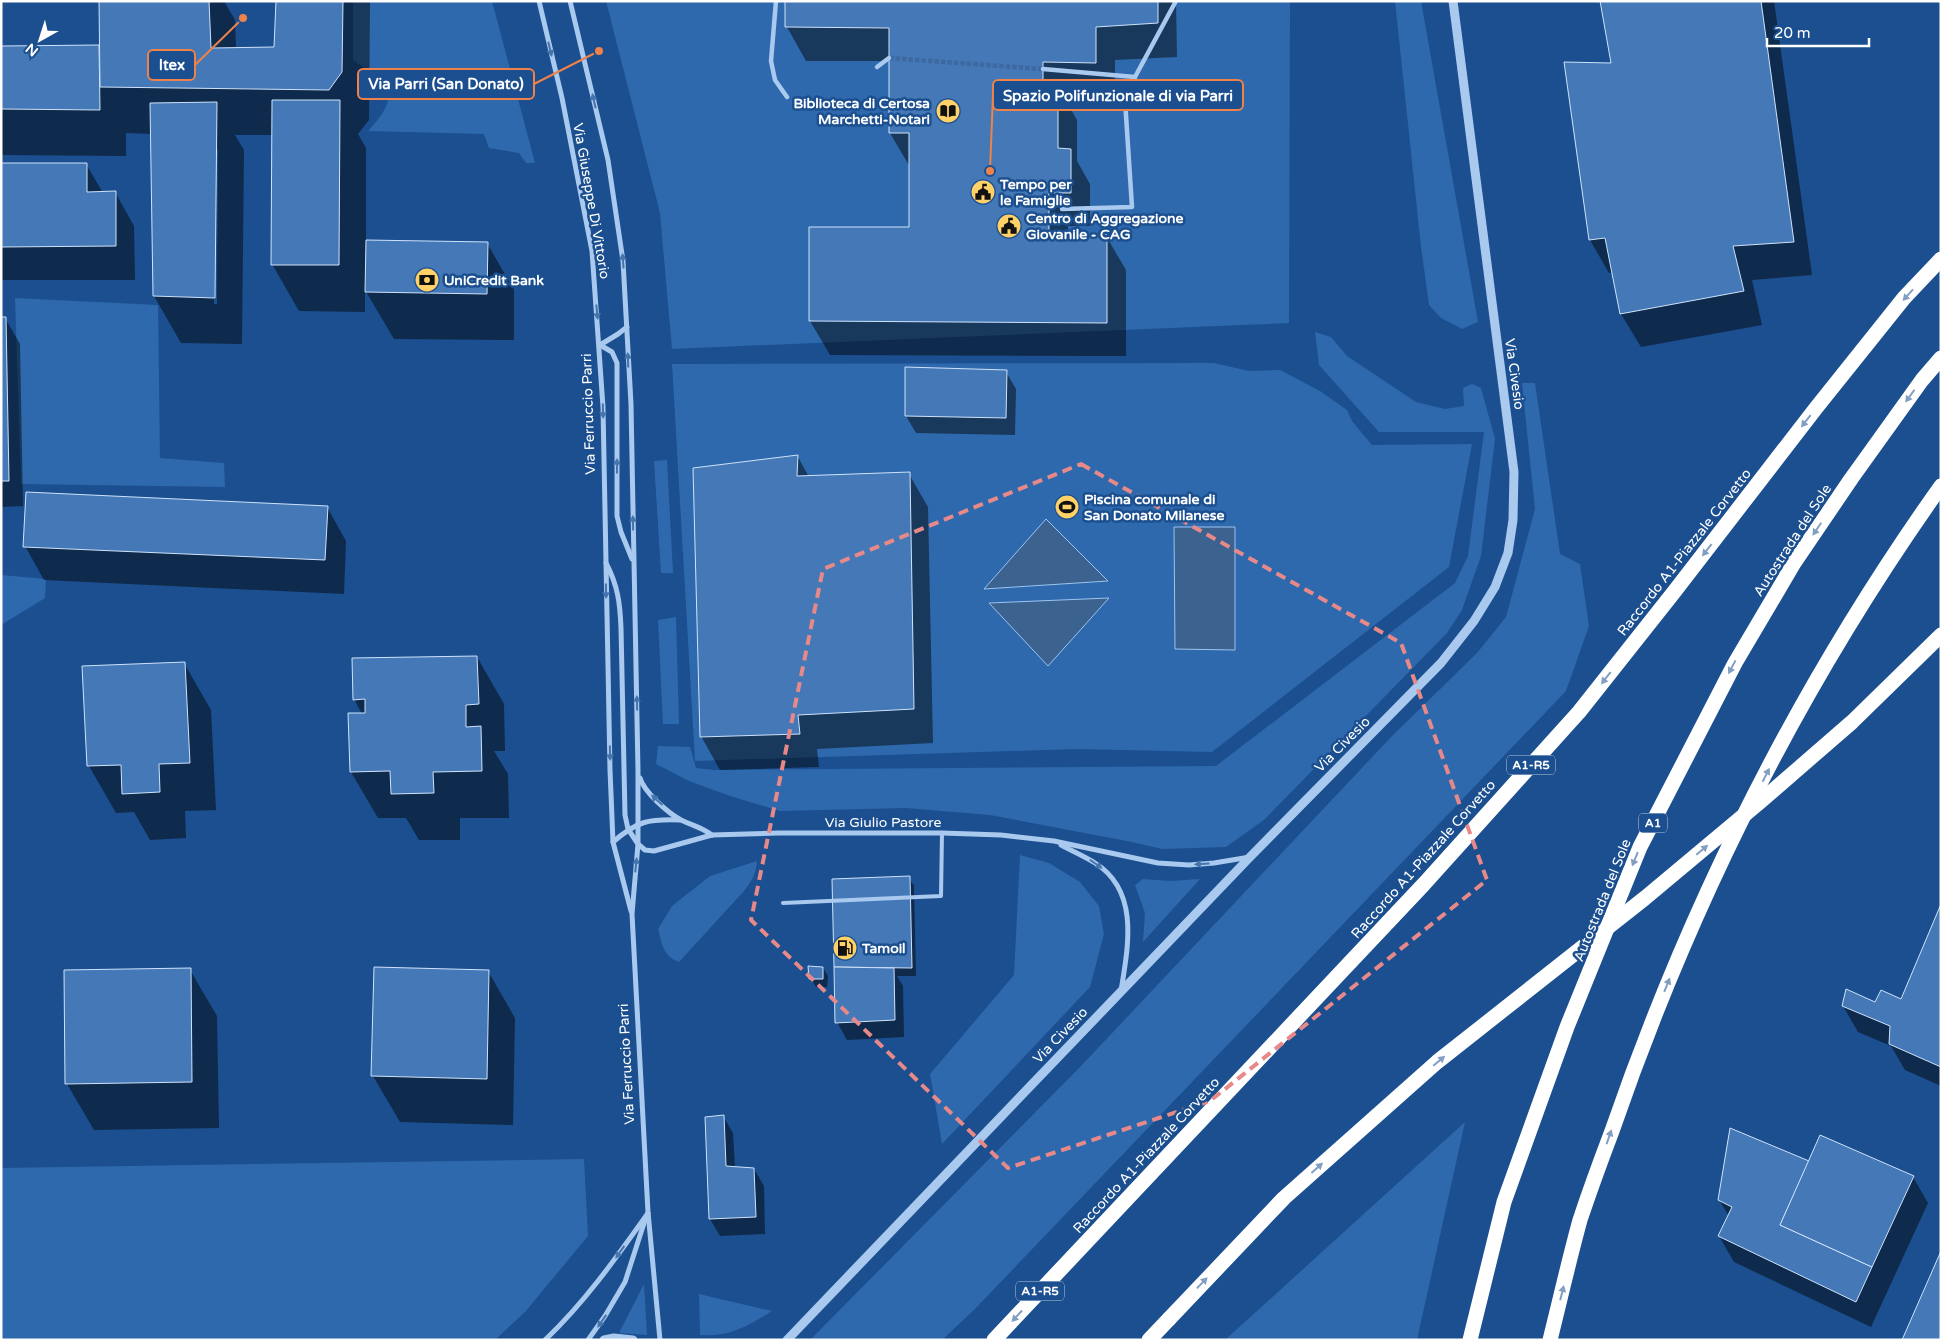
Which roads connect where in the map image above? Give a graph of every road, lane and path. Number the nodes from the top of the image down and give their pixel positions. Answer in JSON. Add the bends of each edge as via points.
{"nodes":[{"id":1,"x":539,"y":1,"type":"edge"},
{"id":2,"x":570,"y":1,"type":"edge"},
{"id":3,"x":776,"y":1,"type":"edge"},
{"id":4,"x":1176,"y":1,"type":"edge"},
{"id":5,"x":1453,"y":1,"type":"edge"},
{"id":6,"x":889,"y":58,"type":"tunnel mouth"},
{"id":7,"x":877,"y":67,"type":"dead end"},
{"id":8,"x":1043,"y":69,"type":"tunnel mouth"},
{"id":9,"x":1135,"y":77,"type":"junction"},
{"id":10,"x":788,"y":97,"type":"dead end"},
{"id":11,"x":1062,"y":209,"type":"dead end"},
{"id":12,"x":1941,"y":259,"type":"edge"},
{"id":13,"x":627,"y":327,"type":"junction"},
{"id":14,"x":600,"y":344,"type":"junction"},
{"id":15,"x":1941,"y":358,"type":"edge"},
{"id":16,"x":1941,"y":486,"type":"edge"},
{"id":17,"x":605,"y":563,"type":"junction"},
{"id":18,"x":634,"y":564,"type":"junction"},
{"id":19,"x":1941,"y":635,"type":"edge"},
{"id":20,"x":638,"y":771,"type":"junction"},
{"id":21,"x":680,"y":820,"type":"junction"},
{"id":22,"x":638,"y":823,"type":"junction"},
{"id":23,"x":628,"y":829,"type":"junction"},
{"id":24,"x":942,"y":834,"type":"junction"},
{"id":25,"x":712,"y":835,"type":"junction"},
{"id":26,"x":1054,"y":841,"type":"junction"},
{"id":27,"x":613,"y":842,"type":"junction"},
{"id":28,"x":638,"y":844,"type":"junction"},
{"id":29,"x":1250,"y":857,"type":"junction"},
{"id":30,"x":783,"y":903,"type":"dead end"},
{"id":31,"x":632,"y":914,"type":"junction"},
{"id":32,"x":1121,"y":992,"type":"junction"},
{"id":33,"x":648,"y":1212,"type":"junction"},
{"id":34,"x":545,"y":1340,"type":"edge"},
{"id":35,"x":588,"y":1340,"type":"edge"},
{"id":36,"x":604,"y":1340,"type":"edge"},
{"id":37,"x":633,"y":1340,"type":"edge"},
{"id":38,"x":660,"y":1340,"type":"edge"},
{"id":39,"x":787,"y":1340,"type":"edge"},
{"id":40,"x":994,"y":1340,"type":"edge"},
{"id":41,"x":1149,"y":1340,"type":"edge"},
{"id":42,"x":1470,"y":1340,"type":"edge"},
{"id":43,"x":1550,"y":1340,"type":"edge"}],
"edges":[{"from":1,"to":14,"type":"street","name":"Via Giuseppe Di Vittorio","one_way":true,"via":[[592,251]]},
{"from":13,"to":2,"type":"street","name":"Via Giuseppe Di Vittorio","one_way":true,"via":[[622,247],[608,160]]},
{"from":3,"to":10,"type":"street","via":[[771,61],[774,80]]},
{"from":4,"to":9,"type":"street"},
{"from":5,"to":29,"type":"street","name":"Via Civesio","via":[[1514,472],[1514,520],[1508,553],[1495,587],[1474,621],[1441,663]]},
{"from":6,"to":7,"type":"street"},
{"from":8,"to":9,"type":"street"},
{"from":9,"to":11,"type":"street","via":[[1125,100],[1132,207]]},
{"from":12,"to":40,"type":"highway","name":"Raccordo A1-Piazzale Corvetto","number":"A1-R5","one_way":true,"via":[[1904,298],[1816,408],[1579,712],[1424,884]]},
{"from":13,"to":14,"type":"street"},
{"from":18,"to":13,"type":"street","name":"Via Ferruccio Parri","one_way":true},
{"from":14,"to":17,"type":"street","name":"Via Ferruccio Parri","one_way":true},
{"from":18,"to":14,"type":"street","name":"Via Ferruccio Parri","one_way":true,"via":[[618,516],[617,363],[612,352]]},
{"from":15,"to":42,"type":"highway","name":"Autostrada del Sole","number":"A1","one_way":true,"via":[[1867,456],[1794,563],[1734,663],[1640,847],[1567,1027],[1504,1202]]},
{"from":43,"to":16,"type":"highway","one_way":true,"via":[[1580,1220],[1636,1059],[1699,907],[1798,712],[1873,587]]},
{"from":17,"to":23,"type":"street","name":"Via Ferruccio Parri","via":[[619,598],[622,628],[624,801]]},
{"from":17,"to":27,"type":"street","name":"Via Ferruccio Parri","one_way":true},
{"from":20,"to":18,"type":"street","name":"Via Ferruccio Parri","one_way":true},
{"from":41,"to":19,"type":"highway","one_way":true,"bridge":true,"via":[[1284,1198],[1364,1126],[1437,1062],[1761,802],[1852,722]]},
{"from":21,"to":20,"type":"street","name":"Via Giulio Pastore","one_way":true,"via":[[654,798],[642,784]]},
{"from":20,"to":22,"type":"street","name":"Via Ferruccio Parri"},
{"from":21,"to":22,"type":"street","name":"Via Giulio Pastore"},
{"from":21,"to":25,"type":"street","name":"Via Giulio Pastore","via":[[701,827]]},
{"from":22,"to":23,"type":"street"},
{"from":22,"to":28,"type":"street","name":"Via Ferruccio Parri"},
{"from":23,"to":27,"type":"street"},
{"from":23,"to":28,"type":"street","name":"Via Ferruccio Parri"},
{"from":24,"to":25,"type":"street","name":"Via Giulio Pastore"},
{"from":24,"to":26,"type":"street","name":"Via Giulio Pastore","via":[[1001,835]]},
{"from":24,"to":30,"type":"lane","via":[[941,896]]},
{"from":25,"to":28,"type":"street","name":"Via Giulio Pastore","via":[[654,851],[645,850]]},
{"from":29,"to":26,"type":"street","name":"Via Giulio Pastore","one_way":true,"via":[[1214,863],[1158,863]]},
{"from":26,"to":32,"type":"street","name":"Via Giulio Pastore","one_way":true,"via":[[1096,863],[1114,879],[1124,898],[1128,947]]},
{"from":27,"to":31,"type":"street","name":"Via Ferruccio Parri"},
{"from":31,"to":28,"type":"street","name":"Via Ferruccio Parri","one_way":true},
{"from":29,"to":32,"type":"street","name":"Via Civesio"},
{"from":31,"to":33,"type":"street","name":"Via Ferruccio Parri"},
{"from":32,"to":39,"type":"street","name":"Via Civesio"},
{"from":33,"to":34,"type":"street","one_way":true,"via":[[605,1273]]},
{"from":33,"to":35,"type":"street","name":"Via Ferruccio Parri","one_way":true,"via":[[624,1282],[606,1316]]},
{"from":33,"to":38,"type":"street","name":"Via Ferruccio Parri"},
{"from":36,"to":37,"type":"street"}]}
